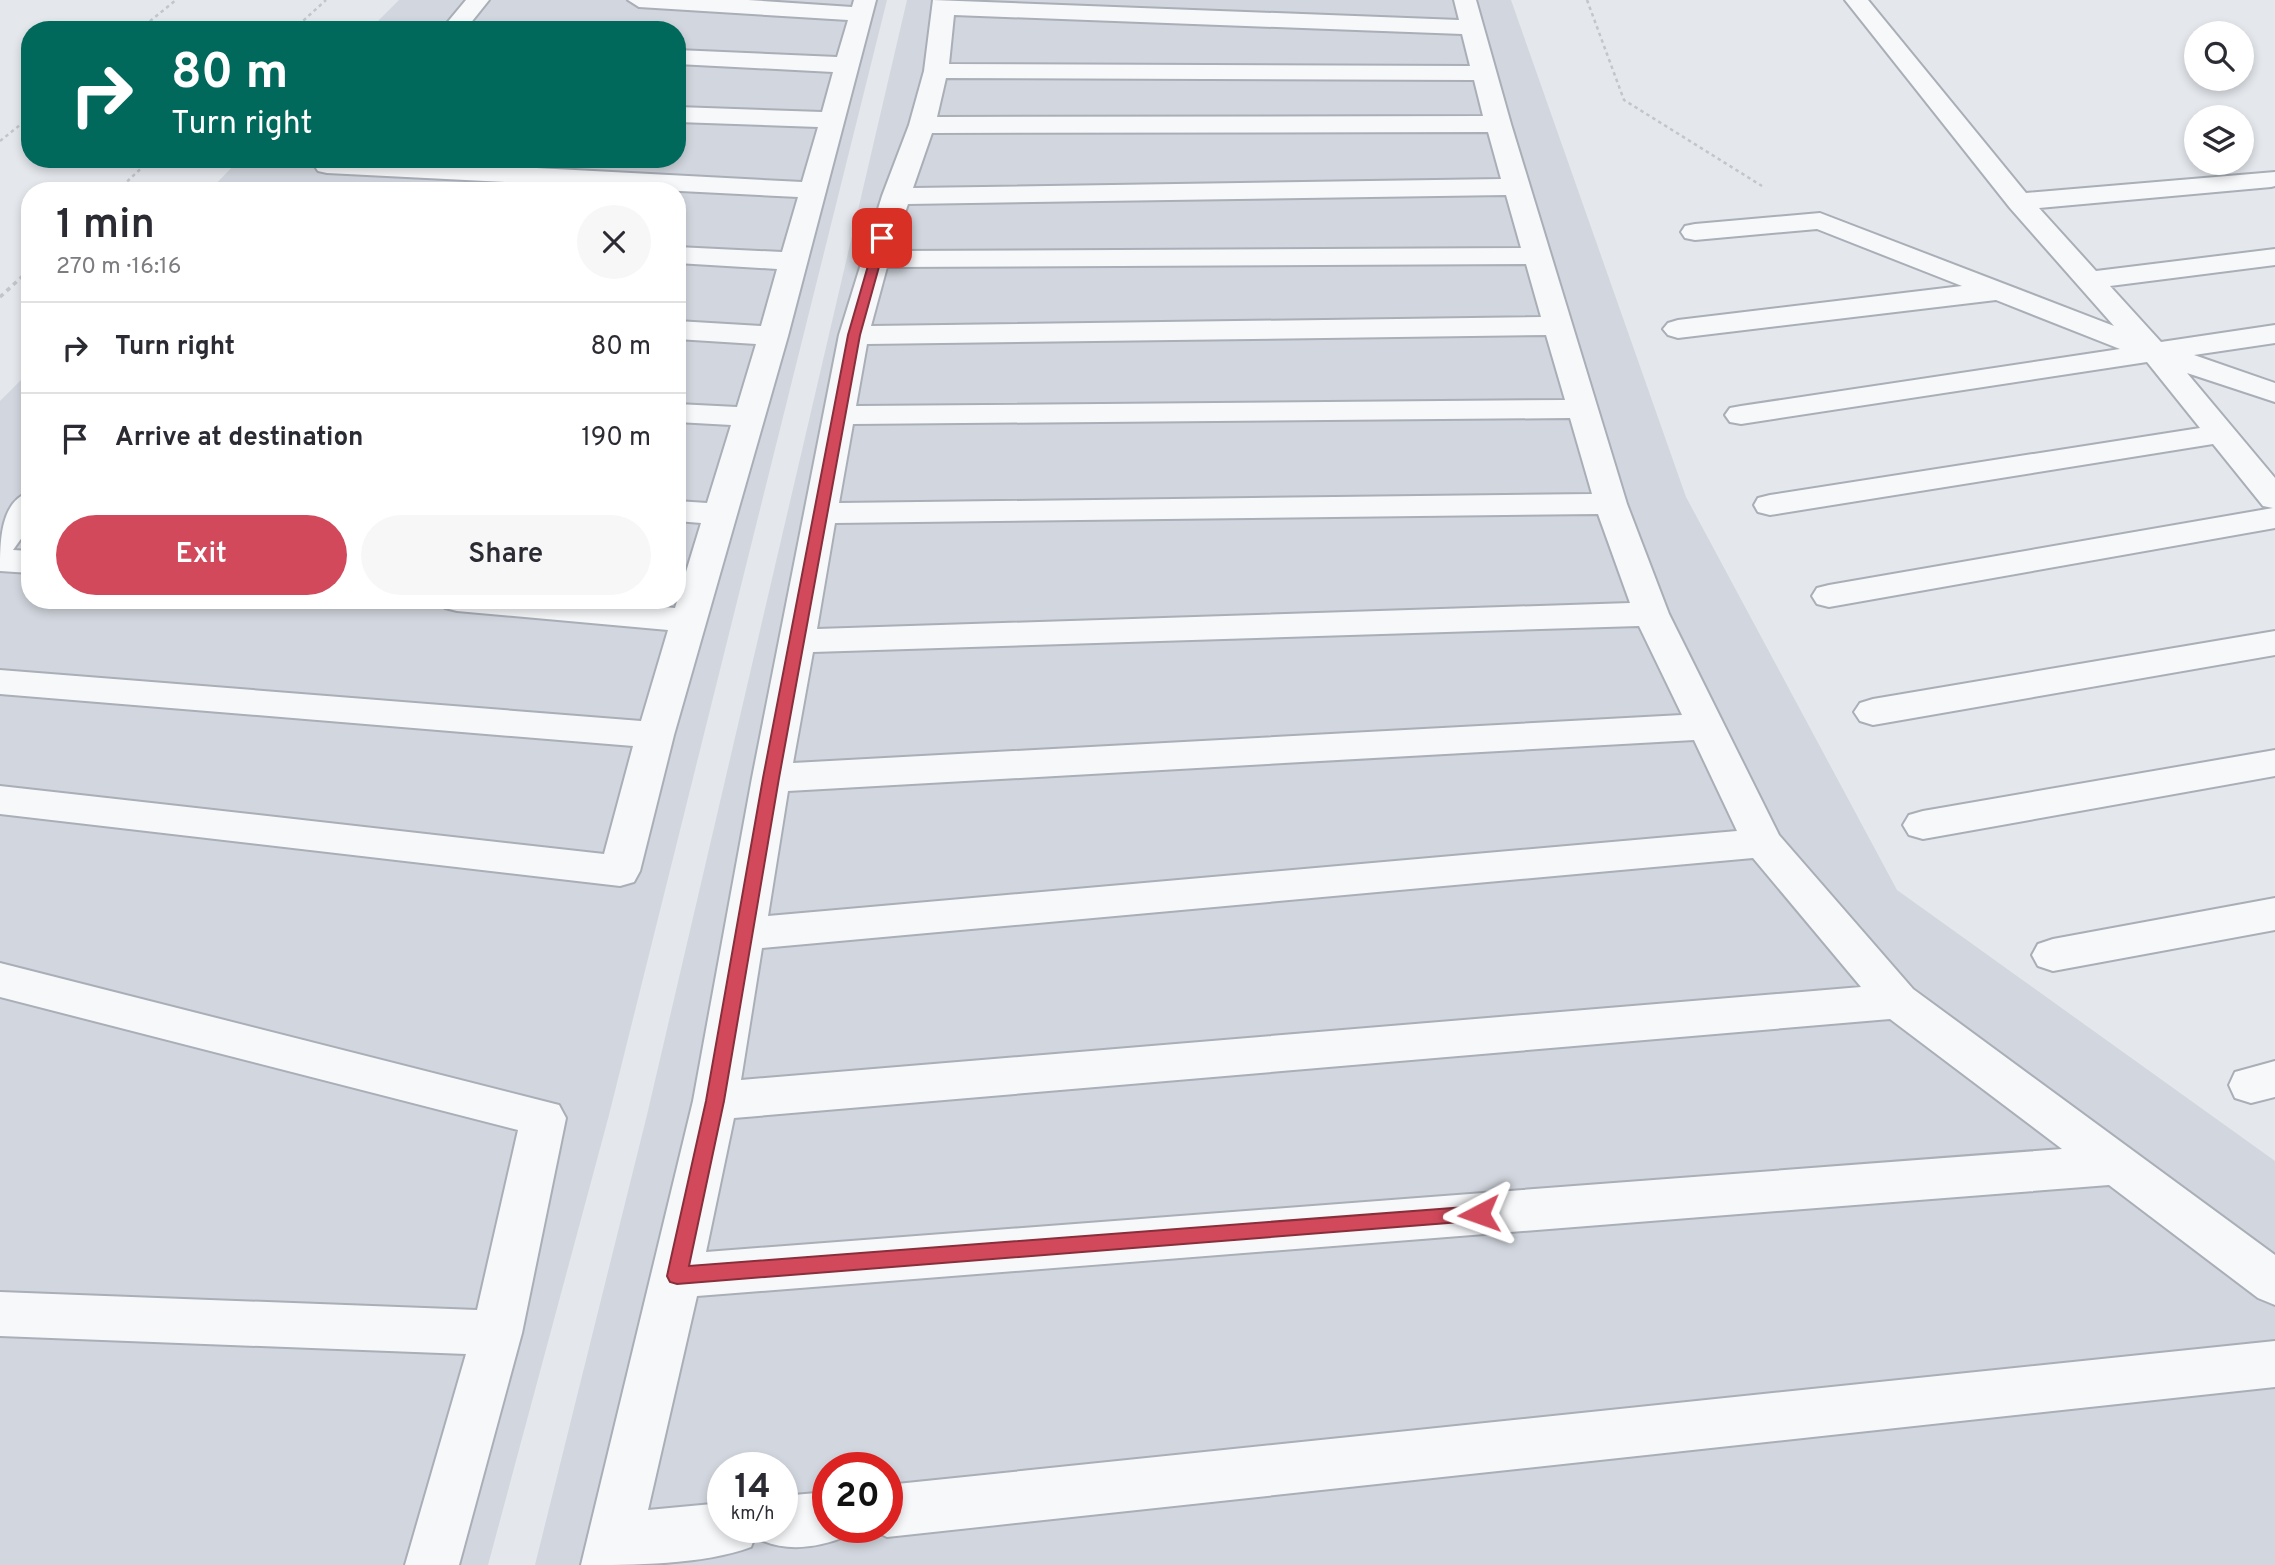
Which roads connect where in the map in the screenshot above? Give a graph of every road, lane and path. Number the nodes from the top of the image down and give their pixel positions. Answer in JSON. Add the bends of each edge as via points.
{"nodes":[{"id":1,"x":176,"y":0,"type":"edge"},
{"id":2,"x":326,"y":0,"type":"edge"},
{"id":3,"x":478,"y":0,"type":"edge"},
{"id":4,"x":639,"y":0,"type":"edge"},
{"id":5,"x":1587,"y":0,"type":"edge"},
{"id":6,"x":1856,"y":0,"type":"edge"},
{"id":7,"x":944,"y":4,"type":"edge"},
{"id":8,"x":863,"y":7,"type":"edge"},
{"id":9,"x":1469,"y":14,"type":"edge"},
{"id":10,"x":149,"y":21,"type":"edge"},
{"id":11,"x":303,"y":21,"type":"edge"},
{"id":12,"x":460,"y":21,"type":"edge"},
{"id":13,"x":686,"y":57,"type":"edge"},
{"id":14,"x":848,"y":65,"type":"junction"},
{"id":15,"x":936,"y":71,"type":"junction"},
{"id":16,"x":1484,"y":73,"type":"junction"},
{"id":17,"x":686,"y":114,"type":"edge"},
{"id":18,"x":832,"y":120,"type":"junction"},
{"id":19,"x":21,"y":124,"type":"edge"},
{"id":20,"x":1498,"y":124,"type":"junction"},
{"id":21,"x":922,"y":125,"type":"junction"},
{"id":22,"x":0,"y":141,"type":"edge"},
{"id":23,"x":141,"y":168,"type":"edge"},
{"id":24,"x":324,"y":169,"type":"edge"},
{"id":25,"x":2271,"y":179,"type":"dead end"},
{"id":26,"x":127,"y":182,"type":"edge"},
{"id":27,"x":625,"y":182,"type":"edge"},
{"id":28,"x":686,"y":185,"type":"edge"},
{"id":29,"x":1518,"y":187,"type":"junction"},
{"id":30,"x":810,"y":190,"type":"junction"},
{"id":31,"x":895,"y":196,"type":"junction"},
{"id":32,"x":2019,"y":202,"type":"junction"},
{"id":33,"x":1819,"y":221,"type":"junction"},
{"id":34,"x":1695,"y":232,"type":"dead end"},
{"id":35,"x":686,"y":255,"type":"edge"},
{"id":36,"x":1539,"y":256,"type":"junction"},
{"id":37,"x":2275,"y":257,"type":"edge"},
{"id":38,"x":875,"y":259,"type":"junction"},
{"id":39,"x":794,"y":261,"type":"junction"},
{"id":40,"x":21,"y":278,"type":"edge"},
{"id":41,"x":2089,"y":280,"type":"junction"},
{"id":42,"x":2002,"y":290,"type":"junction"},
{"id":43,"x":0,"y":297,"type":"edge"},
{"id":44,"x":1558,"y":326,"type":"junction"},
{"id":45,"x":1678,"y":329,"type":"dead end"},
{"id":46,"x":686,"y":331,"type":"edge"},
{"id":47,"x":2275,"y":334,"type":"edge"},
{"id":48,"x":854,"y":335,"type":"junction"},
{"id":49,"x":773,"y":336,"type":"junction"},
{"id":50,"x":2153,"y":351,"type":"junction"},
{"id":51,"x":2275,"y":393,"type":"edge"},
{"id":52,"x":1581,"y":409,"type":"junction"},
{"id":53,"x":686,"y":413,"type":"edge"},
{"id":54,"x":838,"y":415,"type":"junction"},
{"id":55,"x":1741,"y":415,"type":"dead end"},
{"id":56,"x":747,"y":417,"type":"junction"},
{"id":57,"x":2219,"y":434,"type":"junction"},
{"id":58,"x":2275,"y":499,"type":"edge"},
{"id":59,"x":1611,"y":504,"type":"junction"},
{"id":60,"x":1770,"y":505,"type":"dead end"},
{"id":61,"x":686,"y":511,"type":"edge"},
{"id":62,"x":821,"y":513,"type":"junction"},
{"id":63,"x":721,"y":514,"type":"junction"},
{"id":64,"x":21,"y":515,"type":"edge"},
{"id":65,"x":2275,"y":518,"type":"edge"},
{"id":66,"x":0,"y":544,"type":"edge"},
{"id":67,"x":0,"y":560,"type":"edge"},
{"id":68,"x":21,"y":561,"type":"edge"},
{"id":69,"x":1829,"y":596,"type":"dead end"},
{"id":70,"x":556,"y":609,"type":"edge"},
{"id":71,"x":1651,"y":614,"type":"junction"},
{"id":72,"x":689,"y":621,"type":"junction"},
{"id":73,"x":798,"y":641,"type":"junction"},
{"id":74,"x":2275,"y":643,"type":"edge"},
{"id":75,"x":0,"y":682,"type":"edge"},
{"id":76,"x":1873,"y":712,"type":"dead end"},
{"id":77,"x":1707,"y":726,"type":"junction"},
{"id":78,"x":655,"y":735,"type":"junction"},
{"id":79,"x":2275,"y":763,"type":"edge"},
{"id":80,"x":771,"y":778,"type":"junction"},
{"id":81,"x":0,"y":800,"type":"edge"},
{"id":82,"x":1923,"y":825,"type":"dead end"},
{"id":83,"x":1763,"y":843,"type":"junction"},
{"id":84,"x":2275,"y":914,"type":"edge"},
{"id":85,"x":745,"y":934,"type":"junction"},
{"id":86,"x":2053,"y":955,"type":"dead end"},
{"id":87,"x":0,"y":980,"type":"edge"},
{"id":88,"x":1898,"y":1001,"type":"junction"},
{"id":89,"x":715,"y":1101,"type":"junction"},
{"id":90,"x":2114,"y":1166,"type":"junction"},
{"id":91,"x":677,"y":1276,"type":"junction"},
{"id":92,"x":2275,"y":1283,"type":"edge"},
{"id":93,"x":0,"y":1314,"type":"edge"},
{"id":94,"x":498,"y":1333,"type":"junction"},
{"id":95,"x":2275,"y":1363,"type":"edge"},
{"id":96,"x":903,"y":1509,"type":"edge"},
{"id":97,"x":707,"y":1533,"type":"edge"},
{"id":98,"x":610,"y":1553,"type":"edge"},
{"id":99,"x":432,"y":1565,"type":"edge"}],
"edges":[{"from":1,"to":10,"type":"path"},
{"from":2,"to":11,"type":"path"},
{"from":3,"to":12,"type":"lane"},
{"from":4,"to":8,"type":"lane"},
{"from":5,"to":33,"type":"path","via":[[1624,100]]},
{"from":6,"to":32,"type":"lane"},
{"from":7,"to":9,"type":"lane"},
{"from":7,"to":15,"type":"lane"},
{"from":8,"to":14,"type":"lane"},
{"from":9,"to":16,"type":"lane"},
{"from":13,"to":14,"type":"lane"},
{"from":14,"to":18,"type":"lane"},
{"from":15,"to":16,"type":"lane"},
{"from":15,"to":21,"type":"lane"},
{"from":16,"to":20,"type":"lane"},
{"from":17,"to":18,"type":"lane"},
{"from":18,"to":30,"type":"lane"},
{"from":19,"to":22,"type":"path"},
{"from":20,"to":21,"type":"lane"},
{"from":20,"to":29,"type":"lane"},
{"from":21,"to":31,"type":"lane"},
{"from":23,"to":26,"type":"path"},
{"from":24,"to":27,"type":"lane"},
{"from":25,"to":32,"type":"lane"},
{"from":28,"to":30,"type":"lane"},
{"from":29,"to":31,"type":"lane"},
{"from":29,"to":36,"type":"lane"},
{"from":30,"to":39,"type":"lane"},
{"from":31,"to":38,"type":"lane"},
{"from":32,"to":41,"type":"lane"},
{"from":33,"to":34,"type":"lane"},
{"from":33,"to":42,"type":"lane"},
{"from":35,"to":39,"type":"lane"},
{"from":36,"to":38,"type":"lane"},
{"from":36,"to":44,"type":"lane"},
{"from":37,"to":41,"type":"lane"},
{"from":38,"to":48,"type":"lane"},
{"from":39,"to":49,"type":"lane"},
{"from":40,"to":43,"type":"path"},
{"from":41,"to":50,"type":"lane"},
{"from":42,"to":45,"type":"lane"},
{"from":42,"to":50,"type":"lane"},
{"from":44,"to":48,"type":"lane"},
{"from":44,"to":52,"type":"lane"},
{"from":46,"to":49,"type":"lane"},
{"from":47,"to":50,"type":"lane"},
{"from":48,"to":54,"type":"lane"},
{"from":49,"to":56,"type":"lane"},
{"from":50,"to":51,"type":"lane"},
{"from":50,"to":55,"type":"lane"},
{"from":50,"to":57,"type":"lane"},
{"from":52,"to":54,"type":"lane"},
{"from":52,"to":59,"type":"lane"},
{"from":53,"to":56,"type":"lane"},
{"from":54,"to":62,"type":"lane"},
{"from":56,"to":63,"type":"lane"},
{"from":57,"to":58,"type":"lane"},
{"from":57,"to":60,"type":"lane"},
{"from":59,"to":62,"type":"lane"},
{"from":59,"to":71,"type":"lane"},
{"from":61,"to":63,"type":"lane"},
{"from":62,"to":73,"type":"lane"},
{"from":63,"to":72,"type":"lane"},
{"from":64,"to":66,"type":"lane"},
{"from":65,"to":69,"type":"lane"},
{"from":67,"to":68,"type":"lane"},
{"from":70,"to":72,"type":"lane"},
{"from":71,"to":73,"type":"lane"},
{"from":71,"to":77,"type":"lane"},
{"from":72,"to":78,"type":"lane"},
{"from":73,"to":80,"type":"lane"},
{"from":74,"to":76,"type":"lane"},
{"from":75,"to":78,"type":"lane"},
{"from":77,"to":80,"type":"lane"},
{"from":77,"to":83,"type":"lane"},
{"from":78,"to":81,"type":"lane","via":[[620,871]]},
{"from":79,"to":82,"type":"lane"},
{"from":80,"to":85,"type":"lane"},
{"from":83,"to":85,"type":"lane"},
{"from":83,"to":88,"type":"lane"},
{"from":84,"to":86,"type":"lane"},
{"from":85,"to":89,"type":"lane"},
{"from":87,"to":94,"type":"lane","via":[[543,1118]]},
{"from":88,"to":89,"type":"lane"},
{"from":88,"to":90,"type":"lane"},
{"from":89,"to":91,"type":"lane"},
{"from":90,"to":91,"type":"lane"},
{"from":90,"to":92,"type":"lane"},
{"from":91,"to":98,"type":"lane"},
{"from":93,"to":94,"type":"lane"},
{"from":94,"to":99,"type":"lane"},
{"from":95,"to":96,"type":"lane"},
{"from":97,"to":98,"type":"lane"}]}
